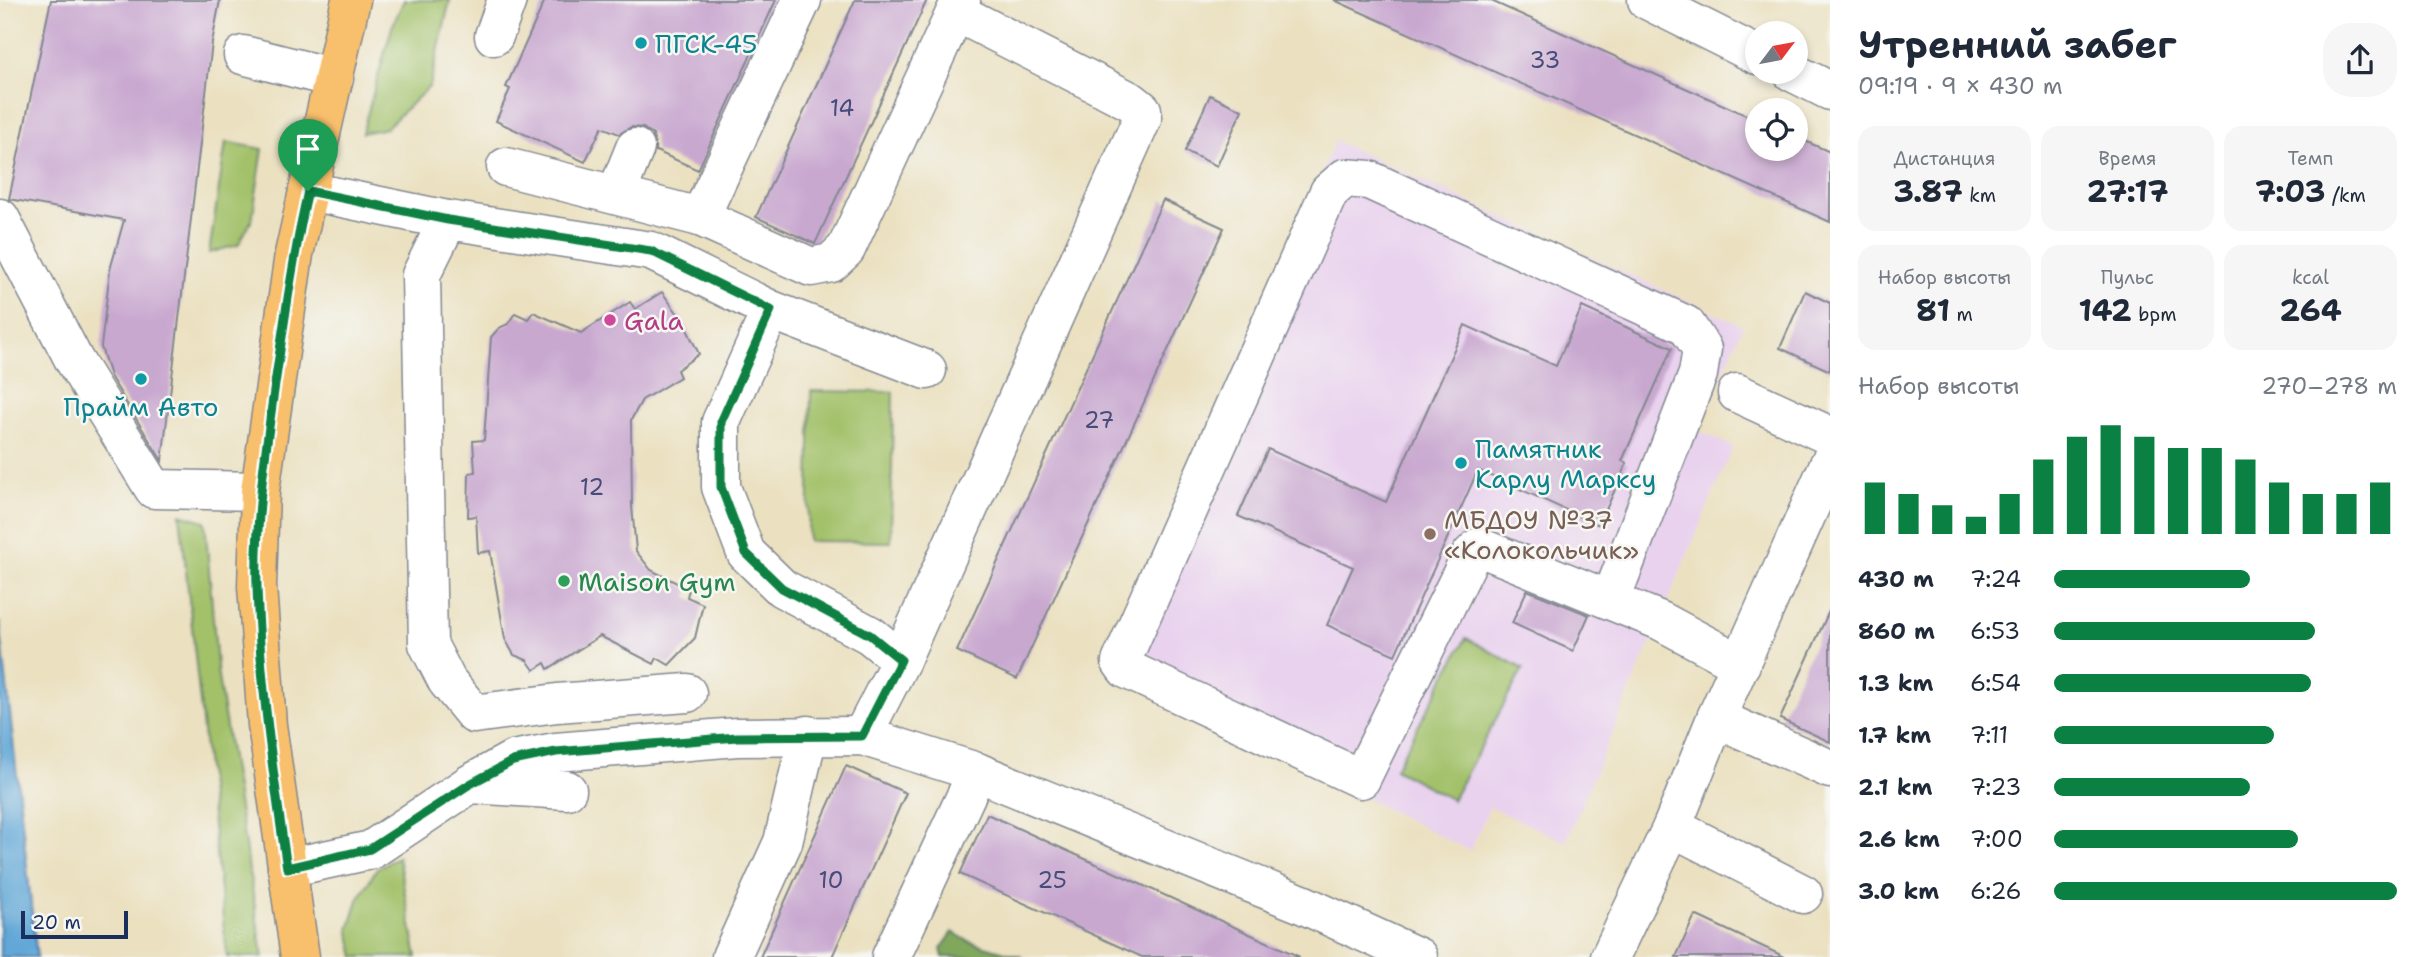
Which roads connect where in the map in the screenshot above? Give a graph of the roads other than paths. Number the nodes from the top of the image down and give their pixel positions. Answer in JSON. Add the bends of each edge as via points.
{"nodes":[{"id":1,"x":351,"y":0,"type":"edge"},
{"id":2,"x":507,"y":0,"type":"edge"},
{"id":3,"x":802,"y":0,"type":"edge"},
{"id":4,"x":1647,"y":0,"type":"edge"},
{"id":5,"x":959,"y":6,"type":"edge"},
{"id":6,"x":494,"y":36,"type":"dead end"},
{"id":7,"x":1745,"y":49,"type":"edge"},
{"id":8,"x":243,"y":55,"type":"dead end"},
{"id":9,"x":334,"y":78,"type":"junction"},
{"id":10,"x":1808,"y":80,"type":"edge"},
{"id":11,"x":1830,"y":91,"type":"edge"},
{"id":12,"x":635,"y":148,"type":"dead end"},
{"id":13,"x":506,"y":167,"type":"dead end"},
{"id":14,"x":308,"y":191,"type":"junction"},
{"id":15,"x":616,"y":195,"type":"junction"},
{"id":16,"x":700,"y":217,"type":"junction"},
{"id":17,"x":0,"y":218,"type":"edge"},
{"id":18,"x":448,"y":220,"type":"junction"},
{"id":19,"x":771,"y":310,"type":"junction"},
{"id":20,"x":927,"y":370,"type":"dead end"},
{"id":21,"x":1737,"y":393,"type":"dead end"},
{"id":22,"x":1830,"y":436,"type":"edge"},
{"id":23,"x":1830,"y":462,"type":"edge"},
{"id":24,"x":260,"y":491,"type":"junction"},
{"id":25,"x":1611,"y":599,"type":"junction"},
{"id":26,"x":901,"y":660,"type":"junction"},
{"id":27,"x":1741,"y":664,"type":"junction"},
{"id":28,"x":687,"y":692,"type":"dead end"},
{"id":29,"x":557,"y":703,"type":"junction"},
{"id":30,"x":1716,"y":718,"type":"junction"},
{"id":31,"x":808,"y":735,"type":"junction"},
{"id":32,"x":862,"y":736,"type":"junction"},
{"id":33,"x":556,"y":752,"type":"junction"},
{"id":34,"x":1830,"y":769,"type":"edge"},
{"id":35,"x":977,"y":772,"type":"junction"},
{"id":36,"x":470,"y":784,"type":"junction"},
{"id":37,"x":567,"y":790,"type":"dead end"},
{"id":38,"x":1672,"y":827,"type":"junction"},
{"id":39,"x":287,"y":868,"type":"junction"},
{"id":40,"x":1803,"y":894,"type":"dead end"},
{"id":41,"x":300,"y":957,"type":"edge"},
{"id":42,"x":731,"y":957,"type":"edge"},
{"id":43,"x":891,"y":957,"type":"edge"},
{"id":44,"x":1418,"y":957,"type":"edge"},
{"id":45,"x":1610,"y":957,"type":"edge"}],
"edges":[{"from":1,"to":9,"type":"main road"},
{"from":2,"to":6,"type":"street"},
{"from":3,"to":16,"type":"street"},
{"from":4,"to":7,"type":"street"},
{"from":5,"to":16,"type":"street","via":[[846,249],[831,263],[811,267]]},
{"from":5,"to":26,"type":"street","via":[[1132,102],[1142,110],[1142,119]]},
{"from":8,"to":9,"type":"street"},
{"from":9,"to":14,"type":"main road"},
{"from":10,"to":11,"type":"street"},
{"from":12,"to":15,"type":"street"},
{"from":13,"to":15,"type":"street"},
{"from":14,"to":18,"type":"street"},
{"from":14,"to":24,"type":"main road","via":[[294,254]]},
{"from":15,"to":16,"type":"street"},
{"from":17,"to":24,"type":"street","via":[[74,360],[154,489]]},
{"from":18,"to":19,"type":"street","via":[[651,251]]},
{"from":18,"to":29,"type":"street","via":[[421,275],[428,644],[447,681],[474,714]]},
{"from":19,"to":20,"type":"street"},
{"from":19,"to":26,"type":"street","via":[[721,422],[721,487],[746,553],[782,588],[870,635]]},
{"from":21,"to":22,"type":"street"},
{"from":23,"to":27,"type":"street"},
{"from":24,"to":39,"type":"main road","via":[[257,586],[267,725]]},
{"from":25,"to":25,"type":"street","via":[[1698,374],[1702,349],[1686,325],[1368,180],[1345,178],[1329,192],[1121,662],[1126,669],[1360,779],[1479,547]]},
{"from":25,"to":27,"type":"street"},
{"from":26,"to":32,"type":"street"},
{"from":27,"to":30,"type":"street"},
{"from":28,"to":29,"type":"street"},
{"from":29,"to":33,"type":"street"},
{"from":30,"to":34,"type":"street"},
{"from":30,"to":38,"type":"street"},
{"from":31,"to":32,"type":"street"},
{"from":31,"to":33,"type":"street"},
{"from":31,"to":42,"type":"street","via":[[783,842]]},
{"from":32,"to":35,"type":"street"},
{"from":33,"to":36,"type":"street","via":[[513,761]]},
{"from":35,"to":43,"type":"street"},
{"from":35,"to":44,"type":"street","via":[[1302,904]]},
{"from":36,"to":37,"type":"street"},
{"from":36,"to":39,"type":"street","via":[[370,849]]},
{"from":38,"to":40,"type":"street"},
{"from":38,"to":45,"type":"street"},
{"from":39,"to":41,"type":"main road"}]}
